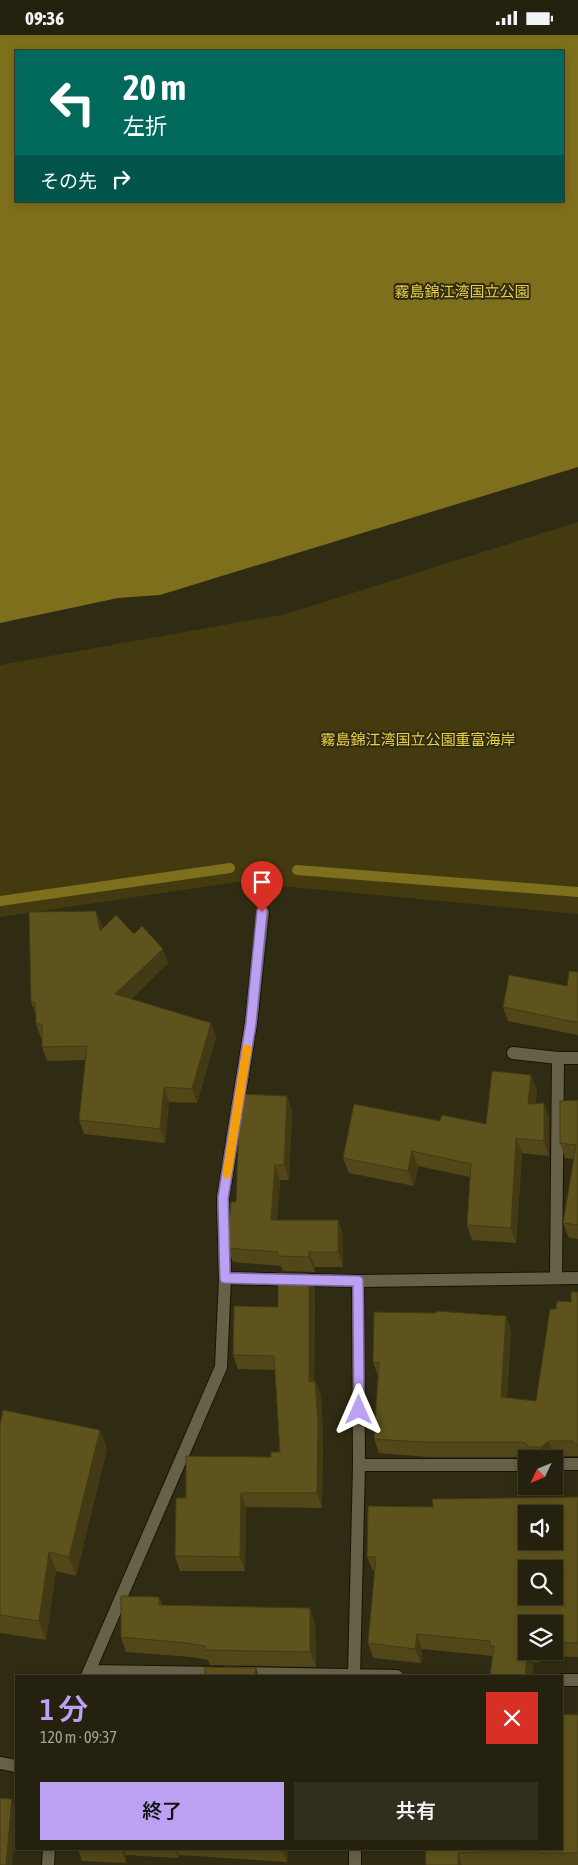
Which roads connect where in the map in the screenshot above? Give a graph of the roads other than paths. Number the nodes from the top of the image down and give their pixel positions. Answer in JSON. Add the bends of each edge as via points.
{"nodes":[{"id":1,"x":262,"y":912,"type":"dead end"},
{"id":2,"x":513,"y":1053,"type":"dead end"},
{"id":3,"x":558,"y":1058,"type":"junction"},
{"id":4,"x":578,"y":1058,"type":"edge"},
{"id":5,"x":556,"y":1277,"type":"junction"},
{"id":6,"x":578,"y":1277,"type":"edge"},
{"id":7,"x":225,"y":1278,"type":"junction"},
{"id":8,"x":358,"y":1281,"type":"junction"},
{"id":9,"x":563,"y":1464,"type":"edge"},
{"id":10,"x":578,"y":1464,"type":"edge"},
{"id":11,"x":359,"y":1465,"type":"junction"},
{"id":12,"x":518,"y":1465,"type":"edge"},
{"id":13,"x":88,"y":1673,"type":"edge"},
{"id":14,"x":265,"y":1675,"type":"edge"},
{"id":15,"x":354,"y":1675,"type":"edge"},
{"id":16,"x":563,"y":1680,"type":"edge"},
{"id":17,"x":578,"y":1680,"type":"edge"},
{"id":18,"x":0,"y":1763,"type":"edge"},
{"id":19,"x":15,"y":1767,"type":"edge"},
{"id":20,"x":49,"y":1850,"type":"edge"},
{"id":21,"x":355,"y":1850,"type":"edge"},
{"id":22,"x":48,"y":1865,"type":"edge"},
{"id":23,"x":355,"y":1865,"type":"edge"}],
"edges":[{"from":1,"to":7,"type":"street","via":[[251,1023],[223,1198]]},
{"from":2,"to":3,"type":"street"},
{"from":3,"to":4,"type":"street"},
{"from":3,"to":5,"type":"street"},
{"from":5,"to":6,"type":"street"},
{"from":5,"to":8,"type":"street"},
{"from":7,"to":8,"type":"street"},
{"from":7,"to":13,"type":"street","via":[[220,1367]]},
{"from":8,"to":11,"type":"street"},
{"from":9,"to":10,"type":"street"},
{"from":11,"to":12,"type":"street"},
{"from":11,"to":15,"type":"street"},
{"from":13,"to":14,"type":"street"},
{"from":16,"to":17,"type":"street"},
{"from":18,"to":19,"type":"street"},
{"from":20,"to":22,"type":"street"},
{"from":21,"to":23,"type":"street"}]}
